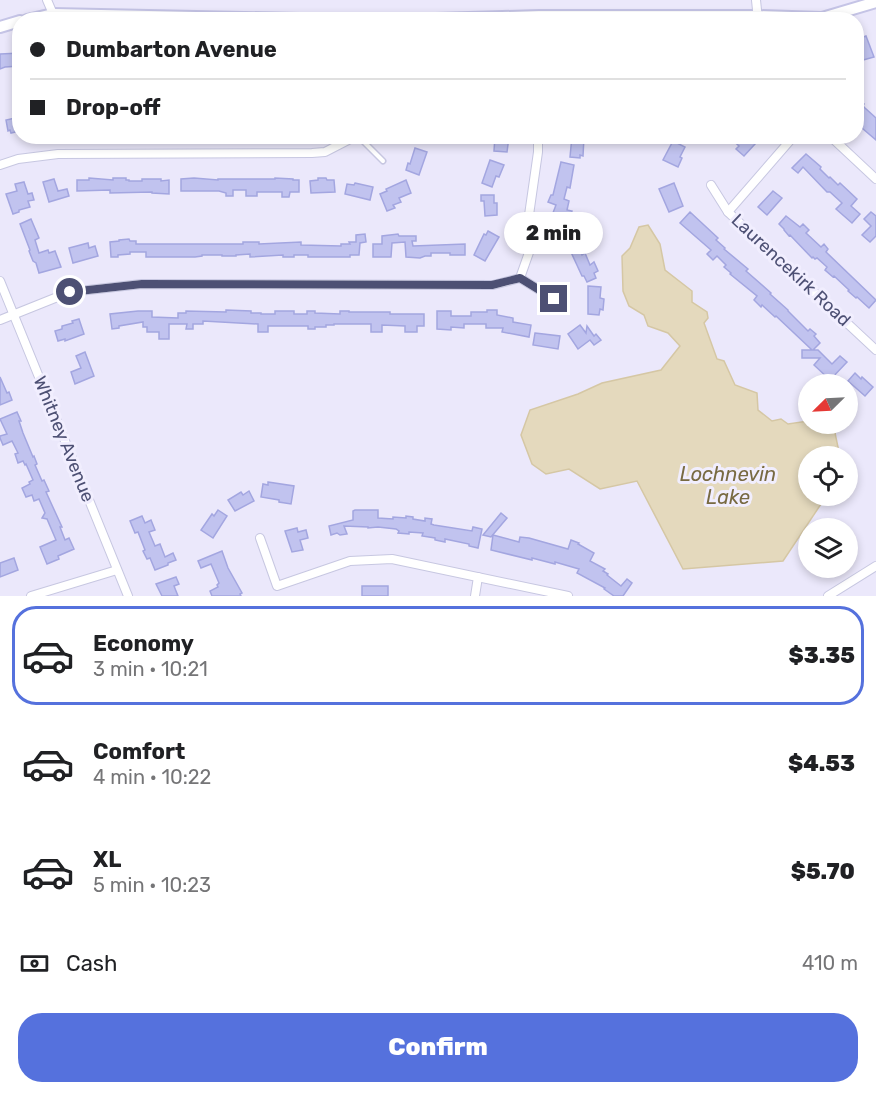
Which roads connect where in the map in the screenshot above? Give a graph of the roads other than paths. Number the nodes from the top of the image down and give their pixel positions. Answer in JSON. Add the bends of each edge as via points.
{"nodes":[{"id":1,"x":876,"y":2,"type":"edge"},
{"id":2,"x":842,"y":12,"type":"edge"},
{"id":3,"x":341,"y":144,"type":"edge"},
{"id":4,"x":366,"y":144,"type":"edge"},
{"id":5,"x":538,"y":144,"type":"edge"},
{"id":6,"x":787,"y":144,"type":"edge"},
{"id":7,"x":839,"y":144,"type":"edge"},
{"id":8,"x":383,"y":160,"type":"dead end"},
{"id":9,"x":0,"y":165,"type":"edge"},
{"id":10,"x":876,"y":179,"type":"edge"},
{"id":11,"x":711,"y":184,"type":"dead end"},
{"id":12,"x":728,"y":212,"type":"junction"},
{"id":13,"x":520,"y":278,"type":"junction"},
{"id":14,"x":0,"y":281,"type":"edge"},
{"id":15,"x":554,"y":299,"type":"dead end"},
{"id":16,"x":13,"y":315,"type":"junction"},
{"id":17,"x":0,"y":320,"type":"edge"},
{"id":18,"x":876,"y":350,"type":"edge"},
{"id":19,"x":260,"y":538,"type":"dead end"},
{"id":20,"x":876,"y":566,"type":"edge"},
{"id":21,"x":117,"y":570,"type":"junction"},
{"id":22,"x":478,"y":577,"type":"junction"},
{"id":23,"x":31,"y":596,"type":"edge"},
{"id":24,"x":128,"y":596,"type":"edge"},
{"id":25,"x":475,"y":596,"type":"edge"},
{"id":26,"x":568,"y":596,"type":"edge"},
{"id":27,"x":828,"y":596,"type":"edge"}],
"edges":[{"from":1,"to":2,"type":"street"},
{"from":3,"to":9,"type":"street","via":[[312,153],[58,154]]},
{"from":4,"to":8,"type":"lane"},
{"from":5,"to":13,"type":"street","via":[[529,215],[531,244]]},
{"from":6,"to":12,"type":"street"},
{"from":7,"to":10,"type":"street"},
{"from":11,"to":12,"type":"street","name":"Laurencekirk Road"},
{"from":12,"to":18,"type":"street","name":"Laurencekirk Road"},
{"from":13,"to":15,"type":"street"},
{"from":13,"to":16,"type":"street","via":[[492,285],[142,284],[70,292]]},
{"from":14,"to":16,"type":"street","name":"Whitney Avenue"},
{"from":16,"to":17,"type":"street"},
{"from":16,"to":21,"type":"street","name":"Whitney Avenue"},
{"from":19,"to":22,"type":"street","via":[[277,586],[350,561],[392,559]]},
{"from":20,"to":27,"type":"street"},
{"from":21,"to":23,"type":"street"},
{"from":21,"to":24,"type":"street","name":"Whitney Avenue"},
{"from":22,"to":25,"type":"street"},
{"from":22,"to":26,"type":"street"}]}
